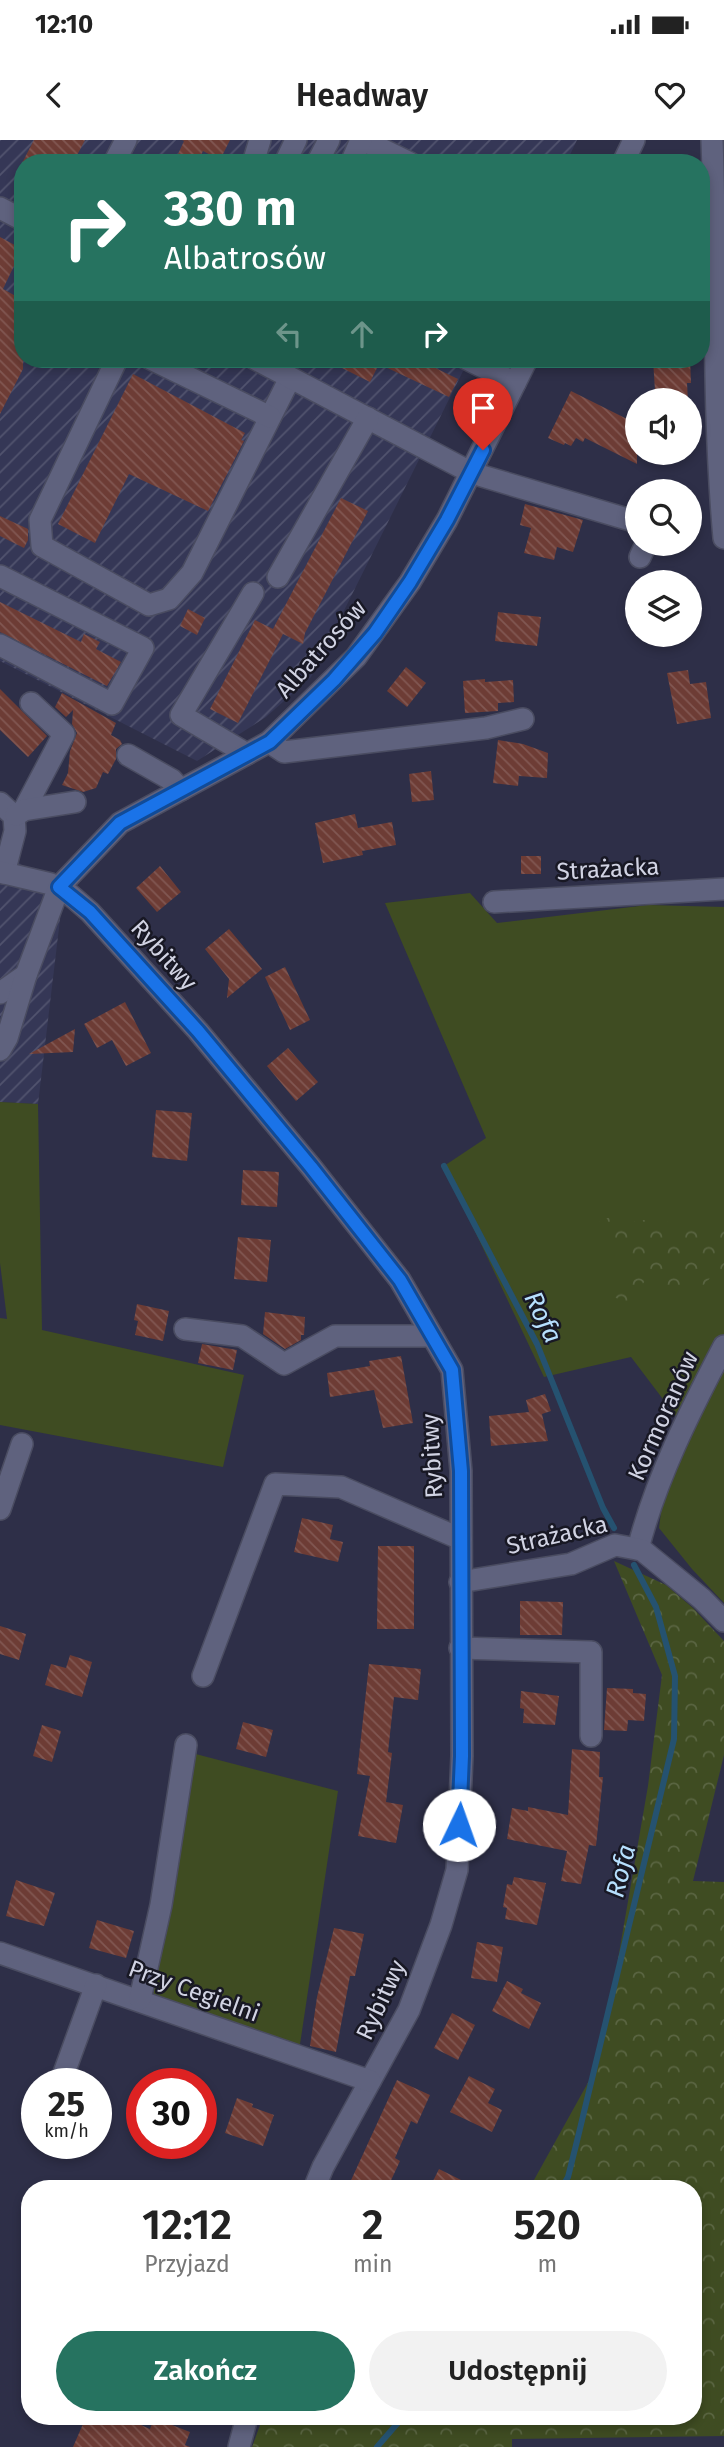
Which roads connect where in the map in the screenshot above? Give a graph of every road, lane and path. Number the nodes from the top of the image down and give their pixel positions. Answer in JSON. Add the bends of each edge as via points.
{"nodes":[{"id":1,"x":362,"y":140,"type":"edge"},
{"id":2,"x":712,"y":140,"type":"edge"},
{"id":3,"x":381,"y":154,"type":"edge"},
{"id":4,"x":113,"y":368,"type":"edge"},
{"id":5,"x":169,"y":368,"type":"edge"},
{"id":6,"x":272,"y":368,"type":"edge"},
{"id":7,"x":485,"y":368,"type":"edge"},
{"id":8,"x":523,"y":368,"type":"edge"},
{"id":9,"x":290,"y":378,"type":"junction"},
{"id":10,"x":516,"y":383,"type":"junction"},
{"id":11,"x":270,"y":418,"type":"junction"},
{"id":12,"x":368,"y":418,"type":"junction"},
{"id":13,"x":472,"y":472,"type":"junction"},
{"id":14,"x":625,"y":518,"type":"edge"},
{"id":15,"x":724,"y":538,"type":"edge"},
{"id":16,"x":0,"y":576,"type":"edge"},
{"id":17,"x":278,"y":577,"type":"dead end"},
{"id":18,"x":253,"y":593,"type":"dead end"},
{"id":19,"x":0,"y":645,"type":"edge"},
{"id":20,"x":30,"y":703,"type":"dead end"},
{"id":21,"x":523,"y":719,"type":"dead end"},
{"id":22,"x":270,"y":742,"type":"junction"},
{"id":23,"x":247,"y":754,"type":"junction"},
{"id":24,"x":128,"y":755,"type":"dead end"},
{"id":25,"x":181,"y":790,"type":"junction"},
{"id":26,"x":75,"y":802,"type":"dead end"},
{"id":27,"x":13,"y":809,"type":"edge"},
{"id":28,"x":2,"y":872,"type":"edge"},
{"id":29,"x":59,"y":887,"type":"junction"},
{"id":30,"x":724,"y":889,"type":"edge"},
{"id":31,"x":494,"y":902,"type":"dead end"},
{"id":32,"x":26,"y":975,"type":"junction"},
{"id":33,"x":0,"y":993,"type":"edge"},
{"id":34,"x":0,"y":1050,"type":"edge"},
{"id":35,"x":185,"y":1329,"type":"dead end"},
{"id":36,"x":432,"y":1336,"type":"junction"},
{"id":37,"x":724,"y":1346,"type":"edge"},
{"id":38,"x":23,"y":1444,"type":"dead end"},
{"id":39,"x":0,"y":1509,"type":"edge"},
{"id":40,"x":461,"y":1539,"type":"junction"},
{"id":41,"x":638,"y":1549,"type":"junction"},
{"id":42,"x":460,"y":1582,"type":"junction"},
{"id":43,"x":724,"y":1621,"type":"edge"},
{"id":44,"x":460,"y":1648,"type":"junction"},
{"id":45,"x":203,"y":1676,"type":"dead end"},
{"id":46,"x":591,"y":1736,"type":"dead end"},
{"id":47,"x":186,"y":1745,"type":"dead end"},
{"id":48,"x":0,"y":1953,"type":"edge"},
{"id":49,"x":96,"y":1985,"type":"junction"},
{"id":50,"x":140,"y":1999,"type":"junction"},
{"id":51,"x":66,"y":2068,"type":"edge"},
{"id":52,"x":370,"y":2081,"type":"junction"},
{"id":53,"x":318,"y":2180,"type":"edge"},
{"id":54,"x":245,"y":2425,"type":"edge"},
{"id":55,"x":239,"y":2447,"type":"edge"}],
"edges":[{"from":1,"to":3,"type":"street"},
{"from":2,"to":15,"type":"street","via":[[715,398]]},
{"from":4,"to":11,"type":"street","via":[[40,520],[42,546],[149,605],[169,599],[192,573]]},
{"from":5,"to":11,"type":"street"},
{"from":6,"to":9,"type":"street"},
{"from":7,"to":10,"type":"street"},
{"from":8,"to":10,"type":"street","name":"Albatrosów"},
{"from":9,"to":11,"type":"street"},
{"from":9,"to":12,"type":"street"},
{"from":10,"to":13,"type":"street","name":"Albatrosów"},
{"from":12,"to":13,"type":"street"},
{"from":12,"to":17,"type":"street"},
{"from":13,"to":14,"type":"street"},
{"from":13,"to":22,"type":"street","name":"Albatrosów","via":[[410,582],[375,633]]},
{"from":16,"to":19,"type":"street","via":[[143,648],[112,704]]},
{"from":18,"to":23,"type":"street","via":[[181,715]]},
{"from":20,"to":27,"type":"street","via":[[64,734]]},
{"from":21,"to":22,"type":"street","via":[[486,728],[284,752]]},
{"from":22,"to":23,"type":"street","name":"Albatrosów"},
{"from":23,"to":25,"type":"street","name":"Albatrosów"},
{"from":24,"to":25,"type":"street"},
{"from":25,"to":29,"type":"street","name":"Albatrosów","via":[[120,823]]},
{"from":26,"to":27,"type":"street"},
{"from":27,"to":28,"type":"street","name":"Rybitwy","via":[[15,831]]},
{"from":28,"to":29,"type":"street","name":"Rybitwy"},
{"from":29,"to":32,"type":"street"},
{"from":29,"to":36,"type":"street","name":"Rybitwy","via":[[90,912],[207,1041],[400,1280]]},
{"from":30,"to":31,"type":"street","name":"Strażacka"},
{"from":32,"to":33,"type":"street"},
{"from":32,"to":34,"type":"street"},
{"from":35,"to":36,"type":"street","via":[[242,1336],[284,1364],[335,1336]]},
{"from":36,"to":40,"type":"street","name":"Rybitwy","via":[[452,1370],[461,1471]]},
{"from":37,"to":41,"type":"street","name":"Kormoranów","via":[[694,1404],[646,1518]]},
{"from":38,"to":39,"type":"street"},
{"from":40,"to":42,"type":"street","name":"Rybitwy"},
{"from":40,"to":45,"type":"street","via":[[341,1487],[275,1484]]},
{"from":41,"to":42,"type":"street","name":"Strażacka","via":[[615,1545],[571,1564]]},
{"from":41,"to":43,"type":"street","name":"Strażacka"},
{"from":42,"to":44,"type":"street","name":"Rybitwy"},
{"from":44,"to":46,"type":"street","via":[[591,1653]]},
{"from":44,"to":52,"type":"street","name":"Rybitwy","via":[[457,1870],[409,2010]]},
{"from":47,"to":50,"type":"street","via":[[162,1905]]},
{"from":48,"to":49,"type":"street","name":"Przy Cegielni"},
{"from":49,"to":50,"type":"street","name":"Przy Cegielni"},
{"from":49,"to":51,"type":"street"},
{"from":50,"to":52,"type":"street","name":"Przy Cegielni"},
{"from":52,"to":53,"type":"street","name":"Rybitwy"},
{"from":54,"to":55,"type":"street"}]}
